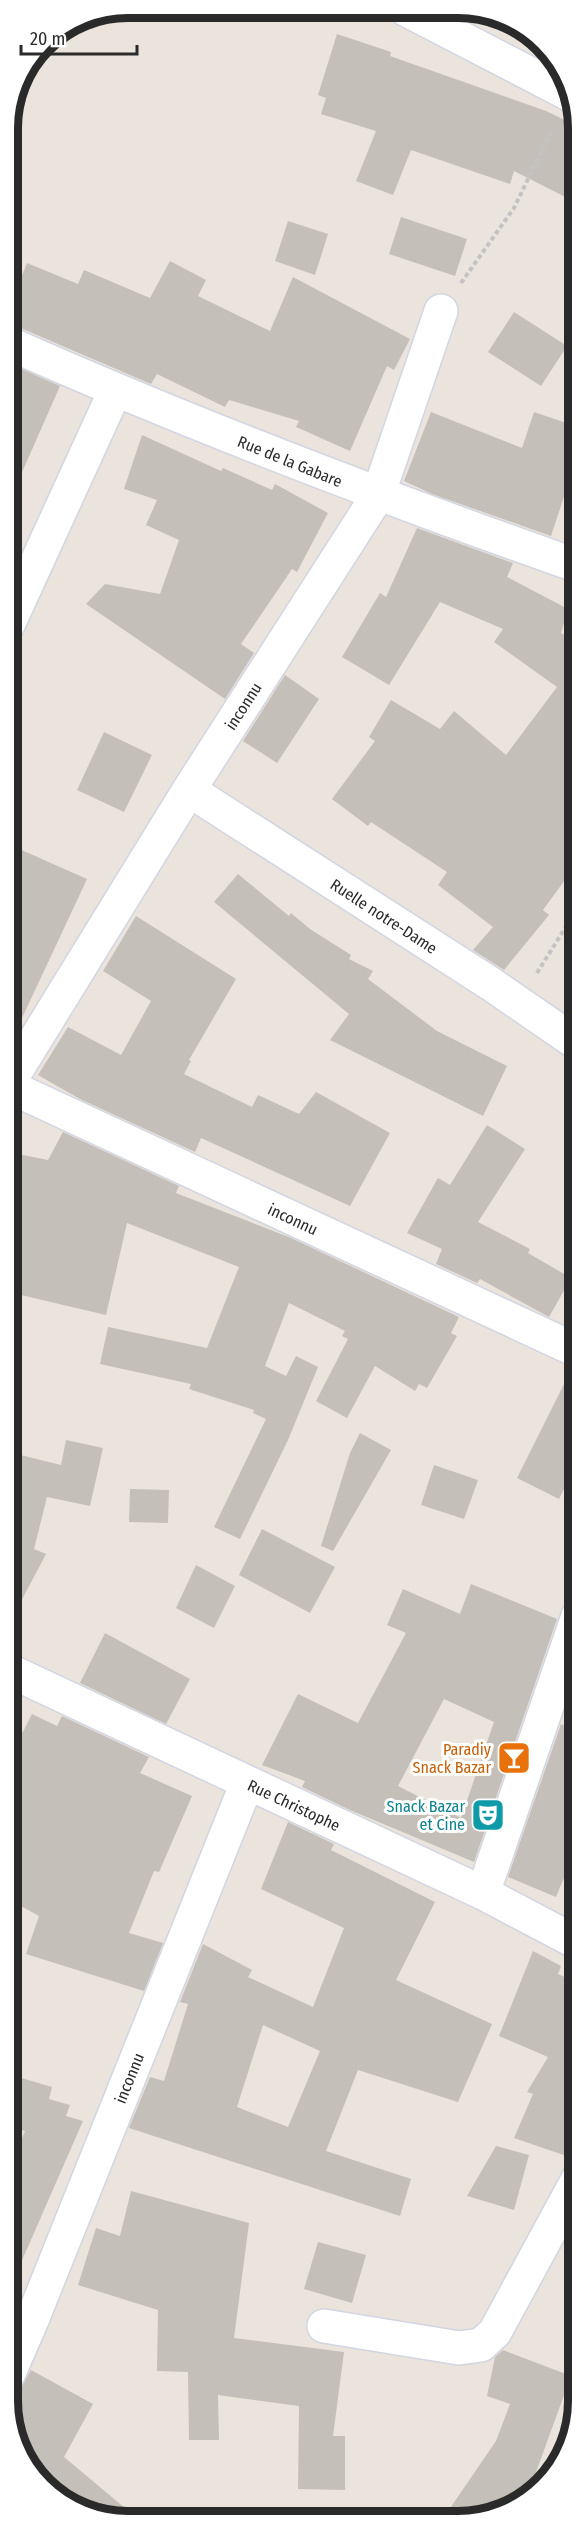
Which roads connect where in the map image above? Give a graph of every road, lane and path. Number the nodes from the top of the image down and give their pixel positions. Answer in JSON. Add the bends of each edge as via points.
{"nodes":[{"id":1,"x":422,"y":18,"type":"edge"},
{"id":2,"x":561,"y":90,"type":"edge"},
{"id":3,"x":565,"y":103,"type":"edge"},
{"id":4,"x":441,"y":311,"type":"joint"},
{"id":5,"x":18,"y":347,"type":"edge"},
{"id":6,"x":115,"y":391,"type":"junction"},
{"id":7,"x":378,"y":495,"type":"junction"},
{"id":8,"x":568,"y":562,"type":"edge"},
{"id":9,"x":18,"y":603,"type":"edge"},
{"id":10,"x":189,"y":790,"type":"junction"},
{"id":11,"x":568,"y":923,"type":"edge"},
{"id":12,"x":518,"y":1003,"type":"junction"},
{"id":13,"x":568,"y":1037,"type":"edge"},
{"id":14,"x":18,"y":1069,"type":"edge"},
{"id":15,"x":18,"y":1090,"type":"edge"},
{"id":16,"x":568,"y":1346,"type":"edge"},
{"id":17,"x":568,"y":1645,"type":"edge"},
{"id":18,"x":18,"y":1675,"type":"edge"},
{"id":19,"x":247,"y":1783,"type":"junction"},
{"id":20,"x":483,"y":1893,"type":"junction"},
{"id":21,"x":568,"y":1938,"type":"edge"},
{"id":22,"x":568,"y":2197,"type":"edge"},
{"id":23,"x":324,"y":2326,"type":"dead end"},
{"id":24,"x":18,"y":2352,"type":"edge"}],
"edges":[{"from":1,"to":2,"type":"street"},
{"from":3,"to":4,"type":"path","via":[[514,208]]},
{"from":4,"to":7,"type":"street","name":"inconnu"},
{"from":5,"to":6,"type":"street","name":"Rue de la Gabare"},
{"from":6,"to":7,"type":"street","name":"Rue de la Gabare"},
{"from":6,"to":9,"type":"street"},
{"from":7,"to":8,"type":"street","name":"Rue de la Gabare"},
{"from":7,"to":10,"type":"street","name":"inconnu"},
{"from":10,"to":12,"type":"street","name":"Ruelle notre-Dame"},
{"from":10,"to":14,"type":"street","name":"inconnu"},
{"from":11,"to":12,"type":"path"},
{"from":12,"to":13,"type":"street","name":"Ruelle notre-Dame"},
{"from":15,"to":16,"type":"street","name":"inconnu"},
{"from":17,"to":20,"type":"street"},
{"from":18,"to":19,"type":"street","name":"Rue Christophe"},
{"from":19,"to":20,"type":"street","name":"Rue Christophe"},
{"from":19,"to":24,"type":"street","name":"inconnu"},
{"from":20,"to":21,"type":"street","name":"Rue Christophe"},
{"from":22,"to":23,"type":"street","via":[[495,2332],[481,2345],[459,2348]]}]}
